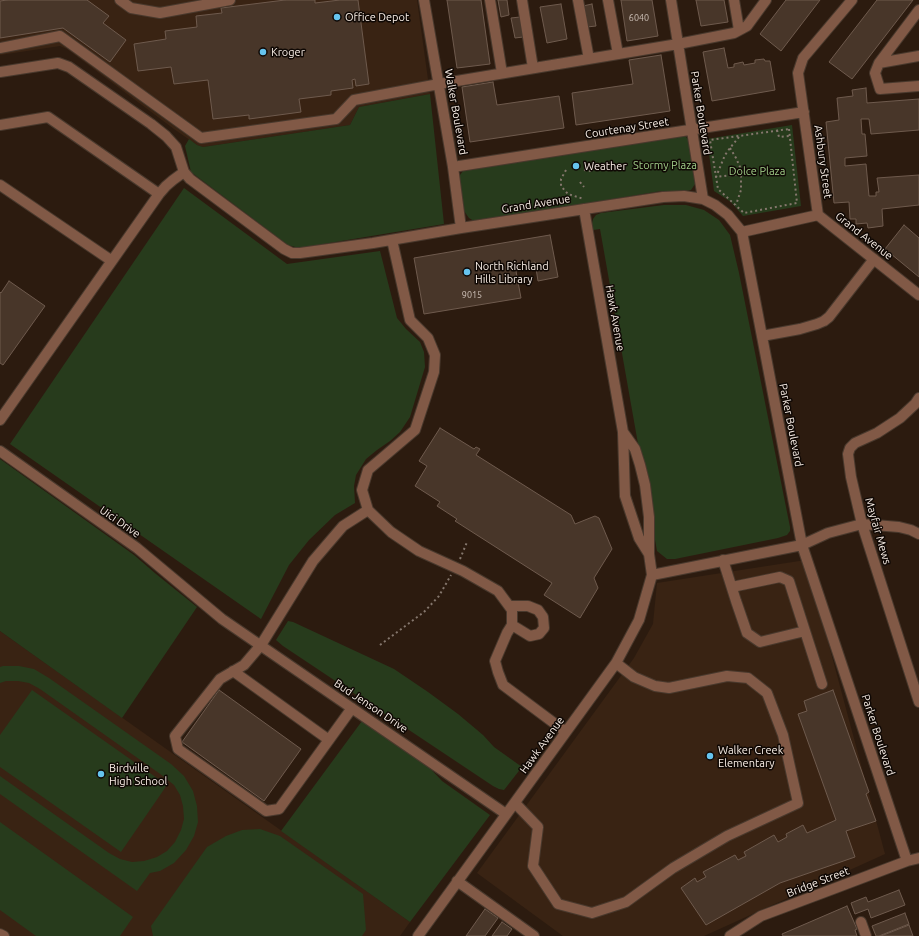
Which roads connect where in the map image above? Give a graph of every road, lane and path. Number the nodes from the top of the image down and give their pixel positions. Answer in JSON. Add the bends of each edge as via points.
{"nodes":[{"id":1,"x":120,"y":0,"type":"edge"},
{"id":2,"x":230,"y":0,"type":"edge"},
{"id":3,"x":424,"y":0,"type":"edge"},
{"id":4,"x":490,"y":0,"type":"edge"},
{"id":5,"x":522,"y":0,"type":"edge"},
{"id":6,"x":578,"y":0,"type":"edge"},
{"id":7,"x":608,"y":0,"type":"edge"},
{"id":8,"x":671,"y":0,"type":"edge"},
{"id":9,"x":734,"y":0,"type":"edge"},
{"id":10,"x":852,"y":0,"type":"edge"},
{"id":11,"x":764,"y":1,"type":"edge"},
{"id":12,"x":919,"y":10,"type":"edge"},
{"id":13,"x":739,"y":30,"type":"junction"},
{"id":14,"x":678,"y":44,"type":"junction"},
{"id":15,"x":0,"y":48,"type":"edge"},
{"id":16,"x":618,"y":54,"type":"junction"},
{"id":17,"x":919,"y":56,"type":"edge"},
{"id":18,"x":589,"y":59,"type":"junction"},
{"id":19,"x":878,"y":64,"type":"junction"},
{"id":20,"x":533,"y":68,"type":"junction"},
{"id":21,"x":0,"y":72,"type":"edge"},
{"id":22,"x":502,"y":73,"type":"junction"},
{"id":23,"x":439,"y":84,"type":"junction"},
{"id":24,"x":919,"y":86,"type":"edge"},
{"id":25,"x":804,"y":112,"type":"junction"},
{"id":26,"x":0,"y":125,"type":"edge"},
{"id":27,"x":692,"y":130,"type":"junction"},
{"id":28,"x":778,"y":130,"type":"junction"},
{"id":29,"x":740,"y":136,"type":"junction"},
{"id":30,"x":790,"y":136,"type":"junction"},
{"id":31,"x":730,"y":148,"type":"junction"},
{"id":32,"x":453,"y":167,"type":"junction"},
{"id":33,"x":566,"y":170,"type":"dead end"},
{"id":34,"x":584,"y":170,"type":"dead end"},
{"id":35,"x":591,"y":171,"type":"dead end"},
{"id":36,"x":184,"y":172,"type":"junction"},
{"id":37,"x":741,"y":174,"type":"junction"},
{"id":38,"x":716,"y":177,"type":"junction"},
{"id":39,"x":580,"y":182,"type":"dead end"},
{"id":40,"x":0,"y":185,"type":"edge"},
{"id":41,"x":584,"y":187,"type":"dead end"},
{"id":42,"x":159,"y":194,"type":"junction"},
{"id":43,"x":703,"y":199,"type":"junction"},
{"id":44,"x":576,"y":200,"type":"dead end"},
{"id":45,"x":736,"y":205,"type":"junction"},
{"id":46,"x":584,"y":209,"type":"junction"},
{"id":47,"x":818,"y":215,"type":"junction"},
{"id":48,"x":461,"y":228,"type":"junction"},
{"id":49,"x":742,"y":232,"type":"junction"},
{"id":50,"x":392,"y":240,"type":"junction"},
{"id":51,"x":874,"y":259,"type":"junction"},
{"id":52,"x":112,"y":261,"type":"junction"},
{"id":53,"x":919,"y":295,"type":"edge"},
{"id":54,"x":762,"y":336,"type":"junction"},
{"id":55,"x":919,"y":398,"type":"edge"},
{"id":56,"x":0,"y":420,"type":"edge"},
{"id":57,"x":623,"y":432,"type":"junction"},
{"id":58,"x":0,"y":451,"type":"edge"},
{"id":59,"x":368,"y":510,"type":"junction"},
{"id":60,"x":862,"y":524,"type":"junction"},
{"id":61,"x":919,"y":534,"type":"edge"},
{"id":62,"x":467,"y":542,"type":"dead end"},
{"id":63,"x":802,"y":545,"type":"junction"},
{"id":64,"x":649,"y":554,"type":"junction"},
{"id":65,"x":723,"y":560,"type":"junction"},
{"id":66,"x":455,"y":568,"type":"junction"},
{"id":67,"x":652,"y":575,"type":"junction"},
{"id":68,"x":732,"y":587,"type":"junction"},
{"id":69,"x":509,"y":606,"type":"junction"},
{"id":70,"x":222,"y":618,"type":"joint"},
{"id":71,"x":512,"y":626,"type":"junction"},
{"id":72,"x":805,"y":631,"type":"junction"},
{"id":73,"x":261,"y":645,"type":"junction"},
{"id":74,"x":380,"y":645,"type":"dead end"},
{"id":75,"x":616,"y":663,"type":"junction"},
{"id":76,"x":233,"y":671,"type":"junction"},
{"id":77,"x":822,"y":684,"type":"dead end"},
{"id":78,"x":919,"y":702,"type":"edge"},
{"id":79,"x":352,"y":708,"type":"junction"},
{"id":80,"x":566,"y":732,"type":"junction"},
{"id":81,"x":329,"y":740,"type":"junction"},
{"id":82,"x":515,"y":803,"type":"junction"},
{"id":83,"x":506,"y":814,"type":"junction"},
{"id":84,"x":919,"y":858,"type":"edge"},
{"id":85,"x":907,"y":861,"type":"junction"},
{"id":86,"x":457,"y":881,"type":"junction"},
{"id":87,"x":861,"y":922,"type":"dead end"},
{"id":88,"x":0,"y":934,"type":"edge"},
{"id":89,"x":420,"y":935,"type":"edge"},
{"id":90,"x":4,"y":936,"type":"edge"},
{"id":91,"x":534,"y":936,"type":"edge"},
{"id":92,"x":730,"y":936,"type":"edge"},
{"id":93,"x":866,"y":936,"type":"edge"}],
"edges":[{"from":1,"to":2,"type":"street","via":[[132,8],[160,13]]},
{"from":3,"to":23,"type":"street","name":"Walker Boulevard"},
{"from":4,"to":22,"type":"street"},
{"from":5,"to":20,"type":"street"},
{"from":6,"to":18,"type":"street"},
{"from":7,"to":16,"type":"street"},
{"from":8,"to":14,"type":"street","name":"Parker Boulevard"},
{"from":9,"to":13,"type":"street"},
{"from":10,"to":25,"type":"street","name":"Ashbury Street","via":[[803,58],[798,73]]},
{"from":11,"to":13,"type":"street","via":[[747,26]]},
{"from":12,"to":19,"type":"street"},
{"from":13,"to":14,"type":"street"},
{"from":14,"to":16,"type":"street"},
{"from":14,"to":27,"type":"street","name":"Parker Boulevard"},
{"from":15,"to":23,"type":"street","via":[[60,36],[201,138],[336,119],[354,100]]},
{"from":16,"to":18,"type":"street"},
{"from":17,"to":19,"type":"street"},
{"from":18,"to":20,"type":"street"},
{"from":19,"to":24,"type":"street","via":[[875,73],[880,89]]},
{"from":20,"to":22,"type":"street"},
{"from":21,"to":36,"type":"street","via":[[58,63],[70,67],[166,136],[176,146]]},
{"from":22,"to":23,"type":"street"},
{"from":23,"to":32,"type":"street","name":"Walker Boulevard"},
{"from":25,"to":27,"type":"street","name":"Courtenay Street"},
{"from":25,"to":47,"type":"street","name":"Ashbury Street"},
{"from":26,"to":42,"type":"street","via":[[48,117]]},
{"from":27,"to":32,"type":"street","name":"Courtenay Street"},
{"from":27,"to":43,"type":"street","name":"Parker Boulevard"},
{"from":28,"to":29,"type":"path"},
{"from":28,"to":30,"type":"path","via":[[779,137]]},
{"from":28,"to":30,"type":"path","via":[[789,128]]},
{"from":29,"to":31,"type":"path"},
{"from":29,"to":38,"type":"path","via":[[710,140]]},
{"from":30,"to":45,"type":"path","via":[[797,204],[744,213]]},
{"from":31,"to":37,"type":"path"},
{"from":31,"to":38,"type":"path"},
{"from":32,"to":48,"type":"street","name":"Walker Boulevard"},
{"from":33,"to":44,"type":"path","via":[[561,179],[561,186],[568,194],[585,199]]},
{"from":34,"to":35,"type":"path"},
{"from":36,"to":42,"type":"street"},
{"from":36,"to":50,"type":"street","name":"Grand Avenue","via":[[292,254]]},
{"from":37,"to":38,"type":"path"},
{"from":37,"to":45,"type":"path","via":[[741,190]]},
{"from":38,"to":45,"type":"path","via":[[718,189]]},
{"from":39,"to":41,"type":"path"},
{"from":40,"to":52,"type":"street"},
{"from":42,"to":52,"type":"street"},
{"from":43,"to":46,"type":"street","name":"Grand Avenue","via":[[684,196],[663,197]]},
{"from":43,"to":49,"type":"street","name":"Parker Boulevard","via":[[728,215]]},
{"from":46,"to":48,"type":"street","name":"Grand Avenue"},
{"from":46,"to":57,"type":"street","name":"Hawk Avenue"},
{"from":47,"to":49,"type":"street","name":"Grand Avenue"},
{"from":47,"to":51,"type":"street","name":"Grand Avenue"},
{"from":48,"to":50,"type":"street","name":"Grand Avenue"},
{"from":49,"to":54,"type":"street","name":"Parker Boulevard"},
{"from":50,"to":59,"type":"street","via":[[410,320],[428,338],[435,355],[434,372],[415,430],[368,470],[362,490]]},
{"from":51,"to":53,"type":"street","name":"Grand Avenue"},
{"from":51,"to":54,"type":"street","via":[[824,321],[800,329]]},
{"from":52,"to":56,"type":"street"},
{"from":54,"to":63,"type":"street","name":"Parker Boulevard"},
{"from":55,"to":60,"type":"street","name":"Mayfair Mews","via":[[900,418],[850,448],[848,454],[851,477]]},
{"from":57,"to":64,"type":"street","name":"Hawk Avenue","via":[[625,496],[639,538]]},
{"from":57,"to":64,"type":"street","name":"Hawk Avenue","via":[[635,449],[645,486],[649,518]]},
{"from":58,"to":70,"type":"street","name":"Uici Drive","via":[[137,548]]},
{"from":59,"to":66,"type":"street","via":[[391,532],[419,551]]},
{"from":59,"to":73,"type":"street","via":[[343,526],[313,561]]},
{"from":60,"to":61,"type":"street","via":[[899,527]]},
{"from":60,"to":63,"type":"street","via":[[828,533]]},
{"from":60,"to":78,"type":"street","name":"Mayfair Mews"},
{"from":62,"to":66,"type":"path"},
{"from":63,"to":65,"type":"street"},
{"from":63,"to":85,"type":"street","name":"Parker Boulevard"},
{"from":64,"to":67,"type":"street","name":"Hawk Avenue"},
{"from":65,"to":67,"type":"street"},
{"from":65,"to":68,"type":"street"},
{"from":66,"to":69,"type":"street","via":[[498,591]]},
{"from":66,"to":74,"type":"path","via":[[439,596],[424,612]]},
{"from":67,"to":75,"type":"street","name":"Hawk Avenue","via":[[639,620]]},
{"from":68,"to":72,"type":"street","via":[[747,633],[760,642]]},
{"from":68,"to":72,"type":"street","via":[[780,577],[789,581]]},
{"from":69,"to":71,"type":"street","via":[[512,610]]},
{"from":69,"to":71,"type":"street","via":[[528,606],[538,610],[543,617],[544,628],[539,634],[530,636]]},
{"from":70,"to":73,"type":"street","name":"Bud Jenson Drive"},
{"from":71,"to":80,"type":"street","via":[[495,661],[503,686]]},
{"from":72,"to":77,"type":"street"},
{"from":73,"to":76,"type":"street","via":[[244,666]]},
{"from":73,"to":79,"type":"street","name":"Bud Jenson Drive"},
{"from":75,"to":80,"type":"street","name":"Hawk Avenue"},
{"from":75,"to":82,"type":"street","via":[[634,677],[655,686],[669,688],[727,676],[748,678],[767,693],[782,735],[798,803],[727,836],[672,868],[626,902],[592,913],[558,904],[533,866],[538,827]]},
{"from":76,"to":81,"type":"street"},
{"from":76,"to":81,"type":"street","via":[[220,679],[176,736],[178,749],[266,811],[279,809]]},
{"from":79,"to":81,"type":"street"},
{"from":79,"to":83,"type":"street","name":"Bud Jenson Drive"},
{"from":80,"to":82,"type":"street","name":"Hawk Avenue"},
{"from":82,"to":83,"type":"street","name":"Hawk Avenue"},
{"from":83,"to":86,"type":"street","name":"Hawk Avenue"},
{"from":84,"to":85,"type":"street","name":"Bridge Street"},
{"from":85,"to":92,"type":"street","name":"Bridge Street","via":[[761,916]]},
{"from":86,"to":89,"type":"street","name":"Hawk Avenue"},
{"from":86,"to":91,"type":"street"},
{"from":87,"to":93,"type":"street"},
{"from":88,"to":90,"type":"street"}]}
